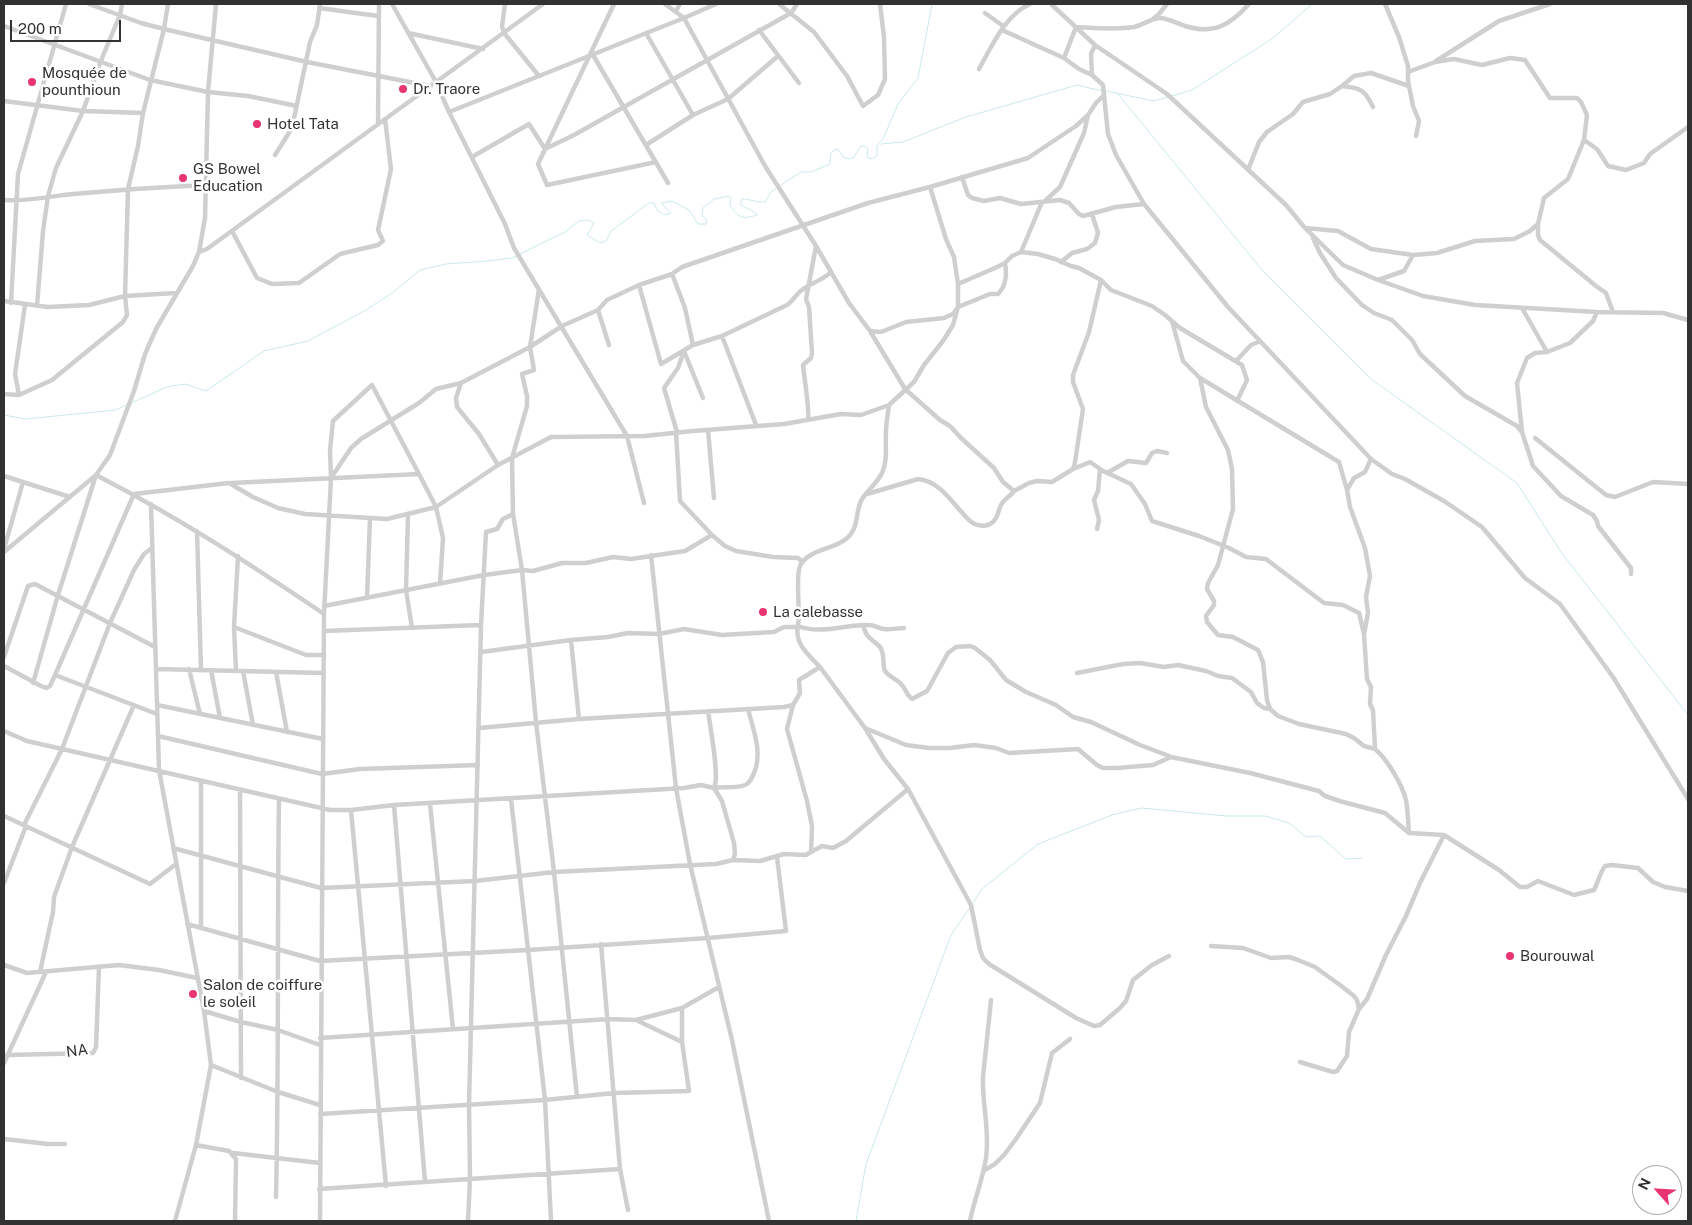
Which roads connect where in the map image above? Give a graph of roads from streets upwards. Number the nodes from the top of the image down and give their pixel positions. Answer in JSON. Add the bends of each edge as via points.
{"nodes":[{"id":1,"x":66,"y":4,"type":"edge"},
{"id":2,"x":89,"y":4,"type":"edge"},
{"id":3,"x":122,"y":4,"type":"edge"},
{"id":4,"x":168,"y":4,"type":"edge"},
{"id":5,"x":216,"y":4,"type":"edge"},
{"id":6,"x":378,"y":4,"type":"edge"},
{"id":7,"x":392,"y":4,"type":"edge"},
{"id":8,"x":505,"y":4,"type":"edge"},
{"id":9,"x":543,"y":4,"type":"edge"},
{"id":10,"x":614,"y":4,"type":"edge"},
{"id":11,"x":665,"y":4,"type":"edge"},
{"id":12,"x":680,"y":4,"type":"edge"},
{"id":13,"x":716,"y":4,"type":"edge"},
{"id":14,"x":779,"y":4,"type":"edge"},
{"id":15,"x":797,"y":4,"type":"edge"},
{"id":16,"x":880,"y":4,"type":"edge"},
{"id":17,"x":1030,"y":4,"type":"edge"},
{"id":18,"x":1051,"y":4,"type":"edge"},
{"id":19,"x":1167,"y":4,"type":"edge"},
{"id":20,"x":1249,"y":4,"type":"edge"},
{"id":21,"x":1386,"y":4,"type":"edge"},
{"id":22,"x":1550,"y":4,"type":"edge"},
{"id":23,"x":320,"y":6,"type":"edge"},
{"id":24,"x":676,"y":11,"type":"junction"},
{"id":25,"x":791,"y":13,"type":"junction"},
{"id":26,"x":985,"y":14,"type":"dead end"},
{"id":27,"x":120,"y":16,"type":"junction"},
{"id":28,"x":378,"y":16,"type":"junction"},
{"id":29,"x":684,"y":18,"type":"junction"},
{"id":30,"x":1151,"y":20,"type":"junction"},
{"id":31,"x":4,"y":26,"type":"edge"},
{"id":32,"x":1076,"y":28,"type":"junction"},
{"id":33,"x":164,"y":29,"type":"junction"},
{"id":34,"x":759,"y":30,"type":"junction"},
{"id":35,"x":1002,"y":30,"type":"junction"},
{"id":36,"x":408,"y":33,"type":"junction"},
{"id":37,"x":504,"y":33,"type":"junction"},
{"id":38,"x":646,"y":33,"type":"junction"},
{"id":39,"x":212,"y":40,"type":"junction"},
{"id":40,"x":54,"y":45,"type":"junction"},
{"id":41,"x":1094,"y":45,"type":"junction"},
{"id":42,"x":483,"y":49,"type":"junction"},
{"id":43,"x":592,"y":55,"type":"junction"},
{"id":44,"x":778,"y":56,"type":"junction"},
{"id":45,"x":1064,"y":58,"type":"junction"},
{"id":46,"x":706,"y":60,"type":"junction"},
{"id":47,"x":307,"y":62,"type":"junction"},
{"id":48,"x":1435,"y":62,"type":"junction"},
{"id":49,"x":100,"y":63,"type":"junction"},
{"id":50,"x":979,"y":69,"type":"dead end"},
{"id":51,"x":1408,"y":72,"type":"junction"},
{"id":52,"x":378,"y":75,"type":"junction"},
{"id":53,"x":1092,"y":75,"type":"junction"},
{"id":54,"x":539,"y":76,"type":"junction"},
{"id":55,"x":673,"y":79,"type":"junction"},
{"id":56,"x":150,"y":80,"type":"junction"},
{"id":57,"x":436,"y":82,"type":"junction"},
{"id":58,"x":798,"y":83,"type":"dead end"},
{"id":59,"x":430,"y":86,"type":"junction"},
{"id":60,"x":1342,"y":86,"type":"junction"},
{"id":61,"x":1409,"y":86,"type":"junction"},
{"id":62,"x":208,"y":92,"type":"junction"},
{"id":63,"x":1104,"y":95,"type":"junction"},
{"id":64,"x":728,"y":98,"type":"junction"},
{"id":65,"x":4,"y":101,"type":"edge"},
{"id":66,"x":36,"y":106,"type":"junction"},
{"id":67,"x":297,"y":106,"type":"junction"},
{"id":68,"x":1372,"y":107,"type":"dead end"},
{"id":69,"x":623,"y":108,"type":"junction"},
{"id":70,"x":83,"y":112,"type":"junction"},
{"id":71,"x":449,"y":112,"type":"junction"},
{"id":72,"x":143,"y":113,"type":"junction"},
{"id":73,"x":693,"y":114,"type":"junction"},
{"id":74,"x":1088,"y":115,"type":"junction"},
{"id":75,"x":385,"y":119,"type":"junction"},
{"id":76,"x":378,"y":124,"type":"junction"},
{"id":77,"x":1688,"y":127,"type":"edge"},
{"id":78,"x":1416,"y":136,"type":"dead end"},
{"id":79,"x":1584,"y":140,"type":"junction"},
{"id":80,"x":646,"y":144,"type":"junction"},
{"id":81,"x":545,"y":149,"type":"junction"},
{"id":82,"x":275,"y":155,"type":"dead end"},
{"id":83,"x":472,"y":157,"type":"junction"},
{"id":84,"x":656,"y":162,"type":"junction"},
{"id":85,"x":1248,"y":170,"type":"junction"},
{"id":86,"x":962,"y":177,"type":"junction"},
{"id":87,"x":668,"y":183,"type":"dead end"},
{"id":88,"x":205,"y":185,"type":"junction"},
{"id":89,"x":930,"y":186,"type":"junction"},
{"id":90,"x":128,"y":189,"type":"junction"},
{"id":91,"x":48,"y":196,"type":"junction"},
{"id":92,"x":4,"y":200,"type":"edge"},
{"id":93,"x":16,"y":201,"type":"junction"},
{"id":94,"x":1044,"y":202,"type":"junction"},
{"id":95,"x":1144,"y":204,"type":"junction"},
{"id":96,"x":1092,"y":214,"type":"junction"},
{"id":97,"x":1538,"y":224,"type":"junction"},
{"id":98,"x":804,"y":227,"type":"junction"},
{"id":99,"x":1305,"y":228,"type":"junction"},
{"id":100,"x":232,"y":231,"type":"junction"},
{"id":101,"x":1312,"y":235,"type":"junction"},
{"id":102,"x":816,"y":246,"type":"junction"},
{"id":103,"x":199,"y":252,"type":"junction"},
{"id":104,"x":1021,"y":252,"type":"junction"},
{"id":105,"x":1413,"y":255,"type":"junction"},
{"id":106,"x":1061,"y":262,"type":"junction"},
{"id":107,"x":1005,"y":263,"type":"junction"},
{"id":108,"x":830,"y":272,"type":"junction"},
{"id":109,"x":672,"y":274,"type":"junction"},
{"id":110,"x":1101,"y":280,"type":"junction"},
{"id":111,"x":1378,"y":280,"type":"junction"},
{"id":112,"x":958,"y":284,"type":"junction"},
{"id":113,"x":638,"y":286,"type":"junction"},
{"id":114,"x":809,"y":286,"type":"junction"},
{"id":115,"x":539,"y":289,"type":"junction"},
{"id":116,"x":176,"y":293,"type":"junction"},
{"id":117,"x":125,"y":296,"type":"junction"},
{"id":118,"x":4,"y":301,"type":"edge"},
{"id":119,"x":11,"y":303,"type":"junction"},
{"id":120,"x":25,"y":305,"type":"junction"},
{"id":121,"x":37,"y":306,"type":"junction"},
{"id":122,"x":958,"y":307,"type":"junction"},
{"id":123,"x":1522,"y":308,"type":"junction"},
{"id":124,"x":598,"y":310,"type":"junction"},
{"id":125,"x":1597,"y":312,"type":"junction"},
{"id":126,"x":1613,"y":312,"type":"junction"},
{"id":127,"x":1172,"y":320,"type":"junction"},
{"id":128,"x":1688,"y":320,"type":"edge"},
{"id":129,"x":562,"y":326,"type":"junction"},
{"id":130,"x":870,"y":332,"type":"junction"},
{"id":131,"x":722,"y":336,"type":"junction"},
{"id":132,"x":1260,"y":341,"type":"junction"},
{"id":133,"x":609,"y":345,"type":"dead end"},
{"id":134,"x":693,"y":345,"type":"junction"},
{"id":135,"x":530,"y":347,"type":"junction"},
{"id":136,"x":684,"y":351,"type":"junction"},
{"id":137,"x":1547,"y":352,"type":"junction"},
{"id":138,"x":1236,"y":361,"type":"junction"},
{"id":139,"x":1200,"y":378,"type":"junction"},
{"id":140,"x":461,"y":383,"type":"junction"},
{"id":141,"x":905,"y":389,"type":"junction"},
{"id":142,"x":4,"y":394,"type":"edge"},
{"id":143,"x":19,"y":395,"type":"junction"},
{"id":144,"x":703,"y":398,"type":"dead end"},
{"id":145,"x":1237,"y":401,"type":"junction"},
{"id":146,"x":890,"y":405,"type":"junction"},
{"id":147,"x":390,"y":420,"type":"junction"},
{"id":148,"x":808,"y":420,"type":"junction"},
{"id":149,"x":756,"y":425,"type":"junction"},
{"id":150,"x":708,"y":430,"type":"junction"},
{"id":151,"x":676,"y":432,"type":"junction"},
{"id":152,"x":1522,"y":432,"type":"junction"},
{"id":153,"x":627,"y":436,"type":"junction"},
{"id":154,"x":1535,"y":438,"type":"dead end"},
{"id":155,"x":1167,"y":453,"type":"dead end"},
{"id":156,"x":512,"y":458,"type":"junction"},
{"id":157,"x":1372,"y":459,"type":"junction"},
{"id":158,"x":498,"y":465,"type":"junction"},
{"id":159,"x":1073,"y":469,"type":"junction"},
{"id":160,"x":1100,"y":469,"type":"junction"},
{"id":161,"x":1108,"y":473,"type":"junction"},
{"id":162,"x":419,"y":474,"type":"junction"},
{"id":163,"x":96,"y":475,"type":"junction"},
{"id":164,"x":4,"y":476,"type":"edge"},
{"id":165,"x":331,"y":478,"type":"junction"},
{"id":166,"x":23,"y":482,"type":"junction"},
{"id":167,"x":229,"y":483,"type":"junction"},
{"id":168,"x":1688,"y":484,"type":"edge"},
{"id":169,"x":1347,"y":490,"type":"junction"},
{"id":170,"x":1014,"y":491,"type":"junction"},
{"id":171,"x":134,"y":494,"type":"junction"},
{"id":172,"x":866,"y":494,"type":"junction"},
{"id":173,"x":70,"y":497,"type":"junction"},
{"id":174,"x":714,"y":498,"type":"dead end"},
{"id":175,"x":644,"y":503,"type":"dead end"},
{"id":176,"x":150,"y":504,"type":"junction"},
{"id":177,"x":436,"y":507,"type":"junction"},
{"id":178,"x":513,"y":514,"type":"junction"},
{"id":179,"x":408,"y":515,"type":"junction"},
{"id":180,"x":328,"y":517,"type":"junction"},
{"id":181,"x":370,"y":518,"type":"junction"},
{"id":182,"x":1096,"y":529,"type":"dead end"},
{"id":183,"x":197,"y":532,"type":"junction"},
{"id":184,"x":712,"y":536,"type":"junction"},
{"id":185,"x":1222,"y":545,"type":"junction"},
{"id":186,"x":152,"y":548,"type":"junction"},
{"id":187,"x":4,"y":550,"type":"edge"},
{"id":188,"x":651,"y":555,"type":"junction"},
{"id":189,"x":238,"y":556,"type":"junction"},
{"id":190,"x":802,"y":562,"type":"junction"},
{"id":191,"x":522,"y":570,"type":"junction"},
{"id":192,"x":1632,"y":574,"type":"dead end"},
{"id":193,"x":484,"y":575,"type":"junction"},
{"id":194,"x":440,"y":584,"type":"junction"},
{"id":195,"x":406,"y":590,"type":"junction"},
{"id":196,"x":58,"y":595,"type":"junction"},
{"id":197,"x":367,"y":598,"type":"junction"},
{"id":198,"x":324,"y":606,"type":"junction"},
{"id":199,"x":85,"y":609,"type":"junction"},
{"id":200,"x":324,"y":614,"type":"junction"},
{"id":201,"x":110,"y":623,"type":"junction"},
{"id":202,"x":482,"y":625,"type":"junction"},
{"id":203,"x":864,"y":626,"type":"junction"},
{"id":204,"x":798,"y":627,"type":"junction"},
{"id":205,"x":234,"y":628,"type":"junction"},
{"id":206,"x":412,"y":628,"type":"junction"},
{"id":207,"x":904,"y":628,"type":"dead end"},
{"id":208,"x":324,"y":631,"type":"junction"},
{"id":209,"x":659,"y":634,"type":"junction"},
{"id":210,"x":1364,"y":634,"type":"junction"},
{"id":211,"x":571,"y":640,"type":"junction"},
{"id":212,"x":530,"y":645,"type":"junction"},
{"id":213,"x":155,"y":647,"type":"junction"},
{"id":214,"x":481,"y":652,"type":"junction"},
{"id":215,"x":324,"y":655,"type":"junction"},
{"id":216,"x":4,"y":657,"type":"edge"},
{"id":217,"x":4,"y":666,"type":"edge"},
{"id":218,"x":820,"y":667,"type":"junction"},
{"id":219,"x":156,"y":669,"type":"junction"},
{"id":220,"x":190,"y":670,"type":"junction"},
{"id":221,"x":201,"y":670,"type":"junction"},
{"id":222,"x":211,"y":670,"type":"junction"},
{"id":223,"x":236,"y":671,"type":"junction"},
{"id":224,"x":244,"y":671,"type":"junction"},
{"id":225,"x":276,"y":672,"type":"junction"},
{"id":226,"x":323,"y":673,"type":"junction"},
{"id":227,"x":1077,"y":673,"type":"dead end"},
{"id":228,"x":54,"y":675,"type":"junction"},
{"id":229,"x":34,"y":682,"type":"junction"},
{"id":230,"x":86,"y":687,"type":"junction"},
{"id":231,"x":134,"y":705,"type":"junction"},
{"id":232,"x":157,"y":705,"type":"junction"},
{"id":233,"x":793,"y":705,"type":"junction"},
{"id":234,"x":748,"y":709,"type":"junction"},
{"id":235,"x":1270,"y":709,"type":"junction"},
{"id":236,"x":708,"y":711,"type":"junction"},
{"id":237,"x":669,"y":713,"type":"junction"},
{"id":238,"x":157,"y":714,"type":"junction"},
{"id":239,"x":200,"y":714,"type":"junction"},
{"id":240,"x":220,"y":718,"type":"junction"},
{"id":241,"x":579,"y":718,"type":"junction"},
{"id":242,"x":536,"y":722,"type":"junction"},
{"id":243,"x":253,"y":724,"type":"junction"},
{"id":244,"x":479,"y":728,"type":"junction"},
{"id":245,"x":865,"y":728,"type":"junction"},
{"id":246,"x":4,"y":731,"type":"edge"},
{"id":247,"x":288,"y":732,"type":"junction"},
{"id":248,"x":158,"y":736,"type":"junction"},
{"id":249,"x":323,"y":739,"type":"junction"},
{"id":250,"x":62,"y":749,"type":"junction"},
{"id":251,"x":1375,"y":749,"type":"junction"},
{"id":252,"x":1171,"y":757,"type":"junction"},
{"id":253,"x":110,"y":760,"type":"junction"},
{"id":254,"x":478,"y":765,"type":"junction"},
{"id":255,"x":158,"y":770,"type":"junction"},
{"id":256,"x":322,"y":774,"type":"junction"},
{"id":257,"x":201,"y":781,"type":"junction"},
{"id":258,"x":676,"y":788,"type":"junction"},
{"id":259,"x":714,"y":788,"type":"junction"},
{"id":260,"x":908,"y":789,"type":"junction"},
{"id":261,"x":240,"y":790,"type":"junction"},
{"id":262,"x":546,"y":797,"type":"junction"},
{"id":263,"x":279,"y":799,"type":"junction"},
{"id":264,"x":511,"y":799,"type":"junction"},
{"id":265,"x":1688,"y":799,"type":"edge"},
{"id":266,"x":477,"y":802,"type":"junction"},
{"id":267,"x":430,"y":804,"type":"junction"},
{"id":268,"x":394,"y":806,"type":"junction"},
{"id":269,"x":322,"y":809,"type":"junction"},
{"id":270,"x":350,"y":810,"type":"junction"},
{"id":271,"x":4,"y":816,"type":"edge"},
{"id":272,"x":25,"y":826,"type":"junction"},
{"id":273,"x":1408,"y":833,"type":"junction"},
{"id":274,"x":1444,"y":835,"type":"junction"},
{"id":275,"x":72,"y":847,"type":"junction"},
{"id":276,"x":173,"y":848,"type":"junction"},
{"id":277,"x":812,"y":852,"type":"junction"},
{"id":278,"x":201,"y":856,"type":"junction"},
{"id":279,"x":777,"y":857,"type":"junction"},
{"id":280,"x":734,"y":860,"type":"junction"},
{"id":281,"x":176,"y":864,"type":"junction"},
{"id":282,"x":690,"y":864,"type":"junction"},
{"id":283,"x":240,"y":866,"type":"junction"},
{"id":284,"x":554,"y":872,"type":"junction"},
{"id":285,"x":520,"y":875,"type":"junction"},
{"id":286,"x":278,"y":876,"type":"junction"},
{"id":287,"x":475,"y":881,"type":"junction"},
{"id":288,"x":4,"y":882,"type":"edge"},
{"id":289,"x":438,"y":882,"type":"junction"},
{"id":290,"x":401,"y":884,"type":"junction"},
{"id":291,"x":358,"y":886,"type":"junction"},
{"id":292,"x":321,"y":888,"type":"junction"},
{"id":293,"x":1688,"y":891,"type":"edge"},
{"id":294,"x":187,"y":924,"type":"junction"},
{"id":295,"x":201,"y":928,"type":"junction"},
{"id":296,"x":708,"y":938,"type":"junction"},
{"id":297,"x":241,"y":939,"type":"junction"},
{"id":298,"x":601,"y":944,"type":"junction"},
{"id":299,"x":1211,"y":946,"type":"dead end"},
{"id":300,"x":562,"y":948,"type":"junction"},
{"id":301,"x":277,"y":949,"type":"junction"},
{"id":302,"x":528,"y":950,"type":"junction"},
{"id":303,"x":473,"y":954,"type":"junction"},
{"id":304,"x":445,"y":956,"type":"junction"},
{"id":305,"x":1169,"y":956,"type":"dead end"},
{"id":306,"x":407,"y":957,"type":"junction"},
{"id":307,"x":365,"y":959,"type":"junction"},
{"id":308,"x":320,"y":961,"type":"junction"},
{"id":309,"x":4,"y":967,"type":"edge"},
{"id":310,"x":100,"y":967,"type":"junction"},
{"id":311,"x":43,"y":972,"type":"junction"},
{"id":312,"x":196,"y":978,"type":"junction"},
{"id":313,"x":719,"y":987,"type":"junction"},
{"id":314,"x":990,"y":1000,"type":"dead end"},
{"id":315,"x":682,"y":1008,"type":"junction"},
{"id":316,"x":1359,"y":1008,"type":"junction"},
{"id":317,"x":204,"y":1011,"type":"junction"},
{"id":318,"x":609,"y":1019,"type":"junction"},
{"id":319,"x":636,"y":1020,"type":"junction"},
{"id":320,"x":241,"y":1022,"type":"junction"},
{"id":321,"x":569,"y":1022,"type":"junction"},
{"id":322,"x":536,"y":1024,"type":"junction"},
{"id":323,"x":471,"y":1028,"type":"junction"},
{"id":324,"x":453,"y":1029,"type":"junction"},
{"id":325,"x":278,"y":1030,"type":"junction"},
{"id":326,"x":413,"y":1032,"type":"junction"},
{"id":327,"x":372,"y":1034,"type":"junction"},
{"id":328,"x":320,"y":1038,"type":"junction"},
{"id":329,"x":1070,"y":1039,"type":"dead end"},
{"id":330,"x":682,"y":1042,"type":"junction"},
{"id":331,"x":320,"y":1045,"type":"junction"},
{"id":332,"x":7,"y":1055,"type":"junction"},
{"id":333,"x":1300,"y":1062,"type":"dead end"},
{"id":334,"x":4,"y":1063,"type":"edge"},
{"id":335,"x":211,"y":1065,"type":"junction"},
{"id":336,"x":241,"y":1078,"type":"junction"},
{"id":337,"x":278,"y":1092,"type":"junction"},
{"id":338,"x":614,"y":1093,"type":"junction"},
{"id":339,"x":577,"y":1097,"type":"junction"},
{"id":340,"x":545,"y":1100,"type":"junction"},
{"id":341,"x":469,"y":1104,"type":"junction"},
{"id":342,"x":320,"y":1105,"type":"junction"},
{"id":343,"x":419,"y":1108,"type":"junction"},
{"id":344,"x":379,"y":1110,"type":"junction"},
{"id":345,"x":320,"y":1114,"type":"junction"},
{"id":346,"x":4,"y":1139,"type":"edge"},
{"id":347,"x":65,"y":1144,"type":"dead end"},
{"id":348,"x":196,"y":1145,"type":"junction"},
{"id":349,"x":233,"y":1154,"type":"junction"},
{"id":350,"x":277,"y":1160,"type":"junction"},
{"id":351,"x":320,"y":1163,"type":"junction"},
{"id":352,"x":620,"y":1169,"type":"junction"},
{"id":353,"x":983,"y":1171,"type":"junction"},
{"id":354,"x":549,"y":1174,"type":"junction"},
{"id":355,"x":470,"y":1179,"type":"junction"},
{"id":356,"x":426,"y":1182,"type":"junction"},
{"id":357,"x":386,"y":1186,"type":"junction"},
{"id":358,"x":320,"y":1189,"type":"junction"},
{"id":359,"x":276,"y":1197,"type":"dead end"},
{"id":360,"x":628,"y":1210,"type":"dead end"},
{"id":361,"x":174,"y":1221,"type":"edge"},
{"id":362,"x":235,"y":1221,"type":"edge"},
{"id":363,"x":320,"y":1221,"type":"edge"},
{"id":364,"x":468,"y":1221,"type":"edge"},
{"id":365,"x":551,"y":1221,"type":"edge"},
{"id":366,"x":769,"y":1221,"type":"edge"},
{"id":367,"x":970,"y":1221,"type":"edge"}],
"edges":[{"from":1,"to":40,"type":"street"},
{"from":2,"to":27,"type":"street"},
{"from":3,"to":27,"type":"street"},
{"from":4,"to":33,"type":"street"},
{"from":5,"to":39,"type":"street"},
{"from":6,"to":28,"type":"street"},
{"from":7,"to":36,"type":"street"},
{"from":8,"to":37,"type":"street"},
{"from":9,"to":37,"type":"street"},
{"from":10,"to":43,"type":"street"},
{"from":11,"to":24,"type":"street"},
{"from":12,"to":24,"type":"street"},
{"from":13,"to":29,"type":"street"},
{"from":14,"to":25,"type":"street"},
{"from":15,"to":25,"type":"street"},
{"from":16,"to":25,"type":"street","via":[[885,79],[878,95],[863,106],[847,76],[814,32]]},
{"from":17,"to":35,"type":"street","via":[[1020,9]]},
{"from":18,"to":32,"type":"street"},
{"from":19,"to":30,"type":"street"},
{"from":20,"to":30,"type":"street","via":[[1231,21],[1212,30],[1190,28],[1161,18]]},
{"from":21,"to":51,"type":"street"},
{"from":22,"to":48,"type":"street","via":[[1499,21]]},
{"from":23,"to":28,"type":"street"},
{"from":23,"to":47,"type":"street"},
{"from":24,"to":29,"type":"street"},
{"from":25,"to":34,"type":"street"},
{"from":26,"to":35,"type":"street","via":[[1003,26]]},
{"from":27,"to":33,"type":"street"},
{"from":27,"to":49,"type":"street"},
{"from":28,"to":52,"type":"street"},
{"from":29,"to":38,"type":"street"},
{"from":29,"to":46,"type":"street"},
{"from":30,"to":32,"type":"street","via":[[1123,28]]},
{"from":31,"to":40,"type":"street"},
{"from":32,"to":41,"type":"street"},
{"from":32,"to":45,"type":"street"},
{"from":33,"to":39,"type":"street"},
{"from":33,"to":56,"type":"street"},
{"from":34,"to":44,"type":"street"},
{"from":34,"to":46,"type":"street"},
{"from":35,"to":45,"type":"street"},
{"from":35,"to":50,"type":"street"},
{"from":36,"to":42,"type":"street"},
{"from":36,"to":57,"type":"street"},
{"from":37,"to":42,"type":"street"},
{"from":37,"to":54,"type":"street"},
{"from":38,"to":43,"type":"street"},
{"from":38,"to":55,"type":"street"},
{"from":39,"to":47,"type":"street"},
{"from":39,"to":62,"type":"street"},
{"from":40,"to":49,"type":"street"},
{"from":40,"to":66,"type":"street"},
{"from":41,"to":53,"type":"street"},
{"from":41,"to":85,"type":"street","via":[[1167,94]]},
{"from":42,"to":57,"type":"street"},
{"from":43,"to":54,"type":"street"},
{"from":43,"to":69,"type":"street"},
{"from":43,"to":81,"type":"street"},
{"from":44,"to":58,"type":"street"},
{"from":44,"to":64,"type":"street"},
{"from":45,"to":53,"type":"street"},
{"from":46,"to":55,"type":"street"},
{"from":46,"to":64,"type":"street"},
{"from":47,"to":52,"type":"street"},
{"from":47,"to":67,"type":"street"},
{"from":48,"to":51,"type":"street"},
{"from":48,"to":79,"type":"street","via":[[1454,59],[1482,64],[1510,58],[1525,60],[1550,98],[1576,98],[1581,102],[1588,115]]},
{"from":49,"to":56,"type":"street"},
{"from":49,"to":70,"type":"street"},
{"from":51,"to":61,"type":"street"},
{"from":52,"to":59,"type":"street"},
{"from":52,"to":76,"type":"street"},
{"from":53,"to":63,"type":"street","via":[[1103,85]]},
{"from":54,"to":71,"type":"street"},
{"from":55,"to":69,"type":"street"},
{"from":55,"to":73,"type":"street"},
{"from":56,"to":62,"type":"street"},
{"from":56,"to":72,"type":"street"},
{"from":57,"to":59,"type":"street"},
{"from":57,"to":71,"type":"street"},
{"from":59,"to":75,"type":"street"},
{"from":60,"to":61,"type":"street","via":[[1354,76],[1371,73]]},
{"from":60,"to":68,"type":"street","via":[[1359,88]]},
{"from":60,"to":85,"type":"street","via":[[1330,94],[1304,102],[1267,132]]},
{"from":61,"to":78,"type":"street","via":[[1419,121]]},
{"from":62,"to":67,"type":"street"},
{"from":62,"to":88,"type":"street"},
{"from":63,"to":74,"type":"street"},
{"from":63,"to":95,"type":"street","via":[[1108,134]]},
{"from":64,"to":73,"type":"street"},
{"from":64,"to":98,"type":"street","via":[[765,166]]},
{"from":65,"to":66,"type":"street"},
{"from":66,"to":70,"type":"street"},
{"from":66,"to":93,"type":"street","via":[[18,174]]},
{"from":67,"to":82,"type":"street","via":[[292,128]]},
{"from":69,"to":80,"type":"street"},
{"from":69,"to":81,"type":"street"},
{"from":70,"to":72,"type":"street"},
{"from":70,"to":91,"type":"street","via":[[56,168]]},
{"from":71,"to":83,"type":"street"},
{"from":72,"to":90,"type":"street"},
{"from":73,"to":80,"type":"street"},
{"from":74,"to":86,"type":"street","via":[[1028,158]]},
{"from":74,"to":94,"type":"street","via":[[1084,133],[1060,187]]},
{"from":75,"to":76,"type":"street"},
{"from":75,"to":100,"type":"street","via":[[391,169],[378,230],[383,241],[378,245],[340,254],[299,284],[272,284],[257,278]]},
{"from":76,"to":100,"type":"street"},
{"from":77,"to":79,"type":"street","via":[[1650,154],[1644,163],[1626,170],[1608,166],[1597,149]]},
{"from":79,"to":97,"type":"street","via":[[1568,180],[1544,198]]},
{"from":80,"to":84,"type":"street"},
{"from":81,"to":83,"type":"street","via":[[529,124]]},
{"from":81,"to":84,"type":"street","via":[[538,164],[547,185]]},
{"from":83,"to":115,"type":"street","via":[[514,248]]},
{"from":84,"to":87,"type":"street"},
{"from":85,"to":99,"type":"street","via":[[1286,205]]},
{"from":86,"to":89,"type":"street"},
{"from":86,"to":94,"type":"street","via":[[972,198],[984,201],[1000,198],[1021,204]]},
{"from":88,"to":90,"type":"street"},
{"from":88,"to":103,"type":"street","via":[[205,218]]},
{"from":89,"to":98,"type":"street","via":[[868,203]]},
{"from":89,"to":112,"type":"street","via":[[952,249]]},
{"from":90,"to":91,"type":"street"},
{"from":90,"to":117,"type":"street"},
{"from":91,"to":93,"type":"street"},
{"from":91,"to":121,"type":"street"},
{"from":92,"to":93,"type":"street"},
{"from":93,"to":119,"type":"street"},
{"from":94,"to":96,"type":"street","via":[[1060,200],[1069,203],[1083,216]]},
{"from":94,"to":104,"type":"street"},
{"from":95,"to":96,"type":"street"},
{"from":95,"to":132,"type":"street"},
{"from":96,"to":106,"type":"street","via":[[1098,233],[1095,243]]},
{"from":97,"to":105,"type":"street","via":[[1530,232],[1514,239],[1475,241]]},
{"from":97,"to":126,"type":"street","via":[[1540,240],[1606,293]]},
{"from":98,"to":102,"type":"street"},
{"from":98,"to":109,"type":"street","via":[[682,267]]},
{"from":99,"to":101,"type":"street"},
{"from":99,"to":105,"type":"street","via":[[1338,231],[1371,249]]},
{"from":100,"to":103,"type":"street"},
{"from":101,"to":111,"type":"street","via":[[1343,265]]},
{"from":101,"to":152,"type":"street","via":[[1336,278],[1362,305],[1392,320],[1412,340],[1420,354],[1465,396]]},
{"from":102,"to":108,"type":"street"},
{"from":102,"to":114,"type":"street"},
{"from":103,"to":116,"type":"street"},
{"from":104,"to":106,"type":"street"},
{"from":104,"to":107,"type":"street"},
{"from":105,"to":111,"type":"street","via":[[1404,271]]},
{"from":106,"to":110,"type":"street"},
{"from":107,"to":112,"type":"street"},
{"from":107,"to":122,"type":"street","via":[[1004,287],[998,294]]},
{"from":108,"to":114,"type":"street"},
{"from":108,"to":130,"type":"street"},
{"from":109,"to":113,"type":"street"},
{"from":109,"to":134,"type":"street","via":[[686,308]]},
{"from":110,"to":127,"type":"street","via":[[1111,290],[1152,306]]},
{"from":110,"to":159,"type":"street","via":[[1089,332],[1073,375],[1072,382],[1082,409]]},
{"from":111,"to":123,"type":"street","via":[[1423,296],[1475,305]]},
{"from":112,"to":122,"type":"street"},
{"from":113,"to":124,"type":"street","via":[[607,300]]},
{"from":113,"to":136,"type":"street","via":[[661,364]]},
{"from":114,"to":131,"type":"street","via":[[787,305]]},
{"from":114,"to":148,"type":"street","via":[[806,299],[812,353],[803,366]]},
{"from":115,"to":129,"type":"street"},
{"from":115,"to":135,"type":"street"},
{"from":116,"to":117,"type":"street"},
{"from":116,"to":163,"type":"street","via":[[145,354],[110,455]]},
{"from":117,"to":121,"type":"street","via":[[89,305]]},
{"from":117,"to":143,"type":"street","via":[[127,315],[123,322],[52,380]]},
{"from":118,"to":119,"type":"street"},
{"from":119,"to":120,"type":"street"},
{"from":120,"to":121,"type":"street"},
{"from":120,"to":143,"type":"street","via":[[15,374]]},
{"from":122,"to":130,"type":"street","via":[[944,318],[906,322],[881,332]]},
{"from":122,"to":141,"type":"street","via":[[953,326],[914,382]]},
{"from":123,"to":125,"type":"street"},
{"from":123,"to":137,"type":"street"},
{"from":124,"to":129,"type":"street"},
{"from":124,"to":133,"type":"street"},
{"from":125,"to":126,"type":"street"},
{"from":125,"to":137,"type":"street","via":[[1593,321],[1570,343]]},
{"from":126,"to":128,"type":"street","via":[[1663,313]]},
{"from":127,"to":138,"type":"street"},
{"from":127,"to":139,"type":"street","via":[[1184,361]]},
{"from":129,"to":135,"type":"street"},
{"from":129,"to":153,"type":"street"},
{"from":130,"to":141,"type":"street"},
{"from":131,"to":134,"type":"street"},
{"from":131,"to":149,"type":"street"},
{"from":132,"to":138,"type":"street"},
{"from":132,"to":157,"type":"street"},
{"from":134,"to":136,"type":"street"},
{"from":135,"to":140,"type":"street"},
{"from":135,"to":156,"type":"street","via":[[534,370],[522,374],[527,406]]},
{"from":136,"to":144,"type":"street"},
{"from":136,"to":151,"type":"street","via":[[678,368],[664,388]]},
{"from":137,"to":152,"type":"street","via":[[1535,352],[1527,358],[1517,383]]},
{"from":138,"to":145,"type":"street","via":[[1242,365],[1248,380]]},
{"from":139,"to":145,"type":"street"},
{"from":139,"to":185,"type":"street","via":[[1206,407],[1228,450],[1232,470],[1232,509]]},
{"from":140,"to":147,"type":"street","via":[[436,389]]},
{"from":140,"to":158,"type":"street","via":[[457,407]]},
{"from":141,"to":146,"type":"street"},
{"from":141,"to":170,"type":"street","via":[[950,426]]},
{"from":142,"to":143,"type":"street"},
{"from":145,"to":169,"type":"street","via":[[1339,462]]},
{"from":146,"to":148,"type":"street","via":[[861,415],[841,414]]},
{"from":146,"to":172,"type":"street","via":[[885,465]]},
{"from":147,"to":162,"type":"street"},
{"from":147,"to":165,"type":"street","via":[[360,439]]},
{"from":147,"to":165,"type":"street","via":[[372,385],[333,421]]},
{"from":148,"to":149,"type":"street"},
{"from":149,"to":150,"type":"street"},
{"from":150,"to":151,"type":"street"},
{"from":150,"to":174,"type":"street"},
{"from":151,"to":153,"type":"street"},
{"from":151,"to":184,"type":"street","via":[[680,502]]},
{"from":152,"to":192,"type":"street","via":[[1532,466],[1561,496],[1597,521]]},
{"from":153,"to":156,"type":"street","via":[[551,437]]},
{"from":153,"to":175,"type":"street"},
{"from":154,"to":168,"type":"street","via":[[1606,496],[1616,497],[1653,482]]},
{"from":155,"to":161,"type":"street","via":[[1157,451],[1146,463],[1128,461]]},
{"from":156,"to":158,"type":"street"},
{"from":156,"to":178,"type":"street"},
{"from":157,"to":169,"type":"street","via":[[1365,472],[1354,478]]},
{"from":157,"to":265,"type":"street","via":[[1482,527],[1525,578],[1560,604],[1613,676]]},
{"from":158,"to":177,"type":"street"},
{"from":159,"to":160,"type":"street","via":[[1090,462]]},
{"from":159,"to":170,"type":"street","via":[[1052,482],[1037,481]]},
{"from":160,"to":161,"type":"street"},
{"from":160,"to":182,"type":"street","via":[[1094,500],[1099,520]]},
{"from":161,"to":185,"type":"street","via":[[1131,484],[1152,521]]},
{"from":162,"to":165,"type":"street"},
{"from":162,"to":177,"type":"street"},
{"from":163,"to":171,"type":"street"},
{"from":163,"to":173,"type":"street"},
{"from":163,"to":196,"type":"street"},
{"from":164,"to":166,"type":"street"},
{"from":165,"to":167,"type":"street"},
{"from":165,"to":180,"type":"street"},
{"from":166,"to":173,"type":"street"},
{"from":166,"to":187,"type":"street"},
{"from":167,"to":171,"type":"street"},
{"from":167,"to":180,"type":"street","via":[[278,508]]},
{"from":169,"to":210,"type":"street","via":[[1366,548],[1370,576]]},
{"from":170,"to":172,"type":"street","via":[[991,524],[983,526],[968,520],[940,489],[924,480]]},
{"from":171,"to":176,"type":"street"},
{"from":171,"to":199,"type":"street"},
{"from":172,"to":190,"type":"street","via":[[850,535]]},
{"from":173,"to":187,"type":"street"},
{"from":176,"to":183,"type":"street"},
{"from":176,"to":186,"type":"street"},
{"from":177,"to":179,"type":"street"},
{"from":177,"to":194,"type":"street","via":[[443,538]]},
{"from":178,"to":191,"type":"street"},
{"from":178,"to":193,"type":"street","via":[[503,519],[497,529],[486,532]]},
{"from":179,"to":181,"type":"street"},
{"from":179,"to":195,"type":"street"},
{"from":180,"to":181,"type":"street"},
{"from":180,"to":198,"type":"street"},
{"from":181,"to":197,"type":"street"},
{"from":183,"to":189,"type":"street"},
{"from":183,"to":221,"type":"street"},
{"from":184,"to":188,"type":"street","via":[[685,551]]},
{"from":184,"to":190,"type":"street","via":[[736,551],[773,558],[798,558]]},
{"from":185,"to":210,"type":"street","via":[[1246,557],[1266,559],[1324,603],[1343,605],[1359,613]]},
{"from":185,"to":235,"type":"street","via":[[1218,565],[1208,584],[1207,590],[1214,605],[1206,616],[1207,622],[1218,635],[1233,636],[1258,650],[1263,662]]},
{"from":186,"to":201,"type":"street","via":[[134,570]]},
{"from":186,"to":213,"type":"street"},
{"from":188,"to":191,"type":"street"},
{"from":188,"to":209,"type":"street"},
{"from":189,"to":200,"type":"street"},
{"from":189,"to":205,"type":"street"},
{"from":190,"to":204,"type":"street","via":[[798,572]]},
{"from":191,"to":193,"type":"street"},
{"from":191,"to":212,"type":"street"},
{"from":193,"to":194,"type":"street"},
{"from":193,"to":202,"type":"street"},
{"from":194,"to":195,"type":"street"},
{"from":195,"to":197,"type":"street"},
{"from":195,"to":206,"type":"street"},
{"from":196,"to":199,"type":"street"},
{"from":196,"to":216,"type":"street","via":[[35,584],[28,586]]},
{"from":196,"to":229,"type":"street"},
{"from":197,"to":198,"type":"street"},
{"from":198,"to":200,"type":"street"},
{"from":199,"to":201,"type":"street"},
{"from":199,"to":228,"type":"street"},
{"from":200,"to":208,"type":"street"},
{"from":201,"to":213,"type":"street"},
{"from":201,"to":230,"type":"street"},
{"from":202,"to":206,"type":"street"},
{"from":202,"to":214,"type":"street"},
{"from":203,"to":204,"type":"street","via":[[817,630]]},
{"from":203,"to":207,"type":"street","via":[[877,626],[883,630]]},
{"from":203,"to":252,"type":"street","via":[[864,631],[882,652],[886,671],[912,699],[927,691],[948,652],[956,647],[970,646],[990,660],[1006,680],[1026,692],[1056,705],[1073,717]]},
{"from":204,"to":209,"type":"street","via":[[722,635],[684,629]]},
{"from":204,"to":218,"type":"street","via":[[799,643]]},
{"from":205,"to":215,"type":"street","via":[[306,655]]},
{"from":205,"to":223,"type":"street"},
{"from":206,"to":208,"type":"street"},
{"from":208,"to":215,"type":"street"},
{"from":209,"to":211,"type":"street","via":[[628,633]]},
{"from":209,"to":237,"type":"street"},
{"from":210,"to":251,"type":"street","via":[[1370,704],[1374,710]]},
{"from":211,"to":212,"type":"street"},
{"from":211,"to":241,"type":"street"},
{"from":212,"to":214,"type":"street"},
{"from":212,"to":242,"type":"street"},
{"from":213,"to":219,"type":"street"},
{"from":214,"to":244,"type":"street"},
{"from":215,"to":226,"type":"street"},
{"from":217,"to":229,"type":"street"},
{"from":218,"to":233,"type":"street","via":[[799,680],[800,693]]},
{"from":218,"to":245,"type":"street"},
{"from":219,"to":220,"type":"street"},
{"from":219,"to":232,"type":"street"},
{"from":220,"to":221,"type":"street"},
{"from":220,"to":239,"type":"street"},
{"from":221,"to":222,"type":"street"},
{"from":222,"to":223,"type":"street"},
{"from":222,"to":240,"type":"street"},
{"from":223,"to":224,"type":"street"},
{"from":224,"to":225,"type":"street"},
{"from":224,"to":243,"type":"street"},
{"from":225,"to":226,"type":"street"},
{"from":225,"to":247,"type":"street"},
{"from":226,"to":249,"type":"street"},
{"from":227,"to":235,"type":"street","via":[[1123,664],[1178,665],[1232,678],[1251,692],[1257,703]]},
{"from":228,"to":229,"type":"street","via":[[46,688]]},
{"from":228,"to":230,"type":"street"},
{"from":230,"to":231,"type":"street"},
{"from":230,"to":250,"type":"street"},
{"from":231,"to":238,"type":"street"},
{"from":231,"to":253,"type":"street"},
{"from":232,"to":238,"type":"street"},
{"from":232,"to":239,"type":"street"},
{"from":233,"to":234,"type":"street"},
{"from":233,"to":277,"type":"street","via":[[787,729],[809,809]]},
{"from":234,"to":236,"type":"street"},
{"from":234,"to":259,"type":"street","via":[[756,738],[757,766],[743,786]]},
{"from":235,"to":251,"type":"street","via":[[1278,716],[1346,734]]},
{"from":236,"to":237,"type":"street"},
{"from":236,"to":259,"type":"street","via":[[716,768]]},
{"from":237,"to":241,"type":"street"},
{"from":237,"to":258,"type":"street"},
{"from":238,"to":248,"type":"street"},
{"from":239,"to":240,"type":"street"},
{"from":240,"to":243,"type":"street"},
{"from":241,"to":242,"type":"street"},
{"from":242,"to":244,"type":"street"},
{"from":242,"to":262,"type":"street"},
{"from":243,"to":247,"type":"street"},
{"from":244,"to":254,"type":"street"},
{"from":245,"to":252,"type":"street","via":[[906,745],[921,747],[974,745],[1009,753],[1078,749],[1103,768],[1153,765]]},
{"from":245,"to":260,"type":"street"},
{"from":246,"to":250,"type":"street","via":[[26,741]]},
{"from":247,"to":249,"type":"street"},
{"from":248,"to":255,"type":"street"},
{"from":248,"to":256,"type":"street"},
{"from":249,"to":256,"type":"street"},
{"from":250,"to":253,"type":"street"},
{"from":250,"to":272,"type":"street"},
{"from":251,"to":273,"type":"street","via":[[1388,763],[1406,800]]},
{"from":252,"to":273,"type":"street","via":[[1319,791],[1343,802],[1385,813]]},
{"from":253,"to":255,"type":"street"},
{"from":253,"to":275,"type":"street"},
{"from":254,"to":256,"type":"street","via":[[360,769]]},
{"from":254,"to":266,"type":"street"},
{"from":255,"to":257,"type":"street"},
{"from":255,"to":276,"type":"street"},
{"from":256,"to":269,"type":"street"},
{"from":257,"to":261,"type":"street"},
{"from":257,"to":278,"type":"street"},
{"from":258,"to":259,"type":"street"},
{"from":258,"to":262,"type":"street"},
{"from":258,"to":282,"type":"street"},
{"from":259,"to":280,"type":"street","via":[[722,801],[734,843]]},
{"from":260,"to":277,"type":"street","via":[[846,842],[833,848],[822,846]]},
{"from":260,"to":305,"type":"street","via":[[971,906],[980,950],[989,964],[1094,1026],[1100,1025],[1120,1008],[1133,980]]},
{"from":261,"to":263,"type":"street"},
{"from":261,"to":283,"type":"street"},
{"from":262,"to":264,"type":"street"},
{"from":262,"to":284,"type":"street"},
{"from":263,"to":269,"type":"street"},
{"from":263,"to":286,"type":"street"},
{"from":264,"to":266,"type":"street"},
{"from":264,"to":285,"type":"street"},
{"from":266,"to":267,"type":"street"},
{"from":266,"to":287,"type":"street"},
{"from":267,"to":268,"type":"street"},
{"from":267,"to":289,"type":"street"},
{"from":268,"to":270,"type":"street"},
{"from":268,"to":290,"type":"street"},
{"from":269,"to":270,"type":"street"},
{"from":269,"to":292,"type":"street"},
{"from":270,"to":291,"type":"street"},
{"from":271,"to":272,"type":"street"},
{"from":272,"to":275,"type":"street"},
{"from":272,"to":288,"type":"street"},
{"from":273,"to":274,"type":"street"},
{"from":274,"to":293,"type":"street","via":[[1520,887],[1538,881],[1574,895],[1594,890],[1601,871],[1612,865],[1638,868],[1653,882]]},
{"from":274,"to":316,"type":"street","via":[[1367,999]]},
{"from":275,"to":281,"type":"street","via":[[150,884]]},
{"from":275,"to":311,"type":"street","via":[[54,897]]},
{"from":276,"to":278,"type":"street"},
{"from":276,"to":281,"type":"street"},
{"from":277,"to":279,"type":"street"},
{"from":278,"to":283,"type":"street"},
{"from":278,"to":295,"type":"street"},
{"from":279,"to":280,"type":"street","via":[[760,861]]},
{"from":279,"to":296,"type":"street","via":[[786,931]]},
{"from":280,"to":282,"type":"street"},
{"from":281,"to":294,"type":"street"},
{"from":282,"to":284,"type":"street"},
{"from":282,"to":296,"type":"street"},
{"from":283,"to":286,"type":"street"},
{"from":283,"to":297,"type":"street"},
{"from":284,"to":285,"type":"street"},
{"from":284,"to":300,"type":"street"},
{"from":285,"to":287,"type":"street"},
{"from":285,"to":302,"type":"street"},
{"from":286,"to":292,"type":"street"},
{"from":286,"to":301,"type":"street"},
{"from":287,"to":289,"type":"street"},
{"from":287,"to":303,"type":"street"},
{"from":289,"to":290,"type":"street"},
{"from":289,"to":304,"type":"street"},
{"from":290,"to":291,"type":"street"},
{"from":290,"to":306,"type":"street"},
{"from":291,"to":292,"type":"street"},
{"from":291,"to":307,"type":"street"},
{"from":292,"to":308,"type":"street"},
{"from":294,"to":295,"type":"street"},
{"from":294,"to":312,"type":"street"},
{"from":295,"to":297,"type":"street"},
{"from":296,"to":298,"type":"street"},
{"from":296,"to":313,"type":"street"},
{"from":297,"to":301,"type":"street"},
{"from":297,"to":320,"type":"street"},
{"from":298,"to":300,"type":"street"},
{"from":298,"to":318,"type":"street"},
{"from":299,"to":316,"type":"street","via":[[1244,948],[1271,958],[1298,960],[1354,996]]},
{"from":300,"to":302,"type":"street"},
{"from":300,"to":321,"type":"street"},
{"from":301,"to":308,"type":"street"},
{"from":301,"to":325,"type":"street"},
{"from":302,"to":303,"type":"street"},
{"from":302,"to":322,"type":"street"},
{"from":303,"to":304,"type":"street"},
{"from":303,"to":323,"type":"street"},
{"from":304,"to":306,"type":"street"},
{"from":304,"to":324,"type":"street"},
{"from":306,"to":307,"type":"street"},
{"from":306,"to":326,"type":"street"},
{"from":307,"to":308,"type":"street"},
{"from":307,"to":327,"type":"street"},
{"from":308,"to":328,"type":"street"},
{"from":309,"to":311,"type":"street","via":[[28,973]]},
{"from":310,"to":311,"type":"street"},
{"from":310,"to":312,"type":"street","via":[[119,965]]},
{"from":310,"to":332,"type":"street","name":"NA","via":[[96,1047],[93,1053]]},
{"from":311,"to":332,"type":"street"},
{"from":312,"to":317,"type":"street"},
{"from":313,"to":315,"type":"street"},
{"from":313,"to":366,"type":"street"},
{"from":314,"to":353,"type":"street","via":[[983,1077],[987,1145]]},
{"from":315,"to":319,"type":"street"},
{"from":315,"to":330,"type":"street"},
{"from":316,"to":333,"type":"street","via":[[1350,1032],[1347,1056],[1337,1071]]},
{"from":317,"to":320,"type":"street"},
{"from":317,"to":335,"type":"street"},
{"from":318,"to":319,"type":"street"},
{"from":318,"to":321,"type":"street"},
{"from":318,"to":338,"type":"street"},
{"from":319,"to":330,"type":"street"},
{"from":320,"to":325,"type":"street"},
{"from":320,"to":336,"type":"street"},
{"from":321,"to":322,"type":"street"},
{"from":321,"to":339,"type":"street"},
{"from":322,"to":323,"type":"street"},
{"from":322,"to":340,"type":"street"},
{"from":323,"to":324,"type":"street"},
{"from":323,"to":341,"type":"street"},
{"from":324,"to":326,"type":"street"},
{"from":325,"to":331,"type":"street"},
{"from":325,"to":337,"type":"street"},
{"from":326,"to":327,"type":"street"},
{"from":326,"to":343,"type":"street"},
{"from":327,"to":328,"type":"street"},
{"from":327,"to":344,"type":"street"},
{"from":328,"to":331,"type":"street"},
{"from":329,"to":353,"type":"street","via":[[1052,1053],[1040,1103],[1016,1140],[1000,1160]]},
{"from":330,"to":338,"type":"street","via":[[689,1091]]},
{"from":331,"to":342,"type":"street"},
{"from":332,"to":334,"type":"street"},
{"from":335,"to":336,"type":"street"},
{"from":335,"to":348,"type":"street"},
{"from":336,"to":337,"type":"street"},
{"from":337,"to":342,"type":"street"},
{"from":337,"to":350,"type":"street"},
{"from":338,"to":339,"type":"street"},
{"from":338,"to":352,"type":"street"},
{"from":339,"to":340,"type":"street"},
{"from":340,"to":341,"type":"street"},
{"from":340,"to":354,"type":"street"},
{"from":341,"to":343,"type":"street"},
{"from":341,"to":355,"type":"street"},
{"from":342,"to":345,"type":"street"},
{"from":343,"to":344,"type":"street"},
{"from":343,"to":356,"type":"street"},
{"from":344,"to":345,"type":"street"},
{"from":344,"to":357,"type":"street"},
{"from":345,"to":351,"type":"street"},
{"from":346,"to":347,"type":"street"},
{"from":348,"to":349,"type":"street"},
{"from":348,"to":361,"type":"street"},
{"from":349,"to":350,"type":"street"},
{"from":349,"to":362,"type":"street","via":[[236,1159]]},
{"from":350,"to":351,"type":"street"},
{"from":350,"to":359,"type":"street"},
{"from":351,"to":358,"type":"street"},
{"from":352,"to":354,"type":"street"},
{"from":352,"to":360,"type":"street"},
{"from":353,"to":367,"type":"street"},
{"from":354,"to":355,"type":"street"},
{"from":354,"to":365,"type":"street"},
{"from":355,"to":356,"type":"street"},
{"from":355,"to":364,"type":"street"},
{"from":356,"to":357,"type":"street"},
{"from":357,"to":358,"type":"street"},
{"from":358,"to":363,"type":"street"}]}
